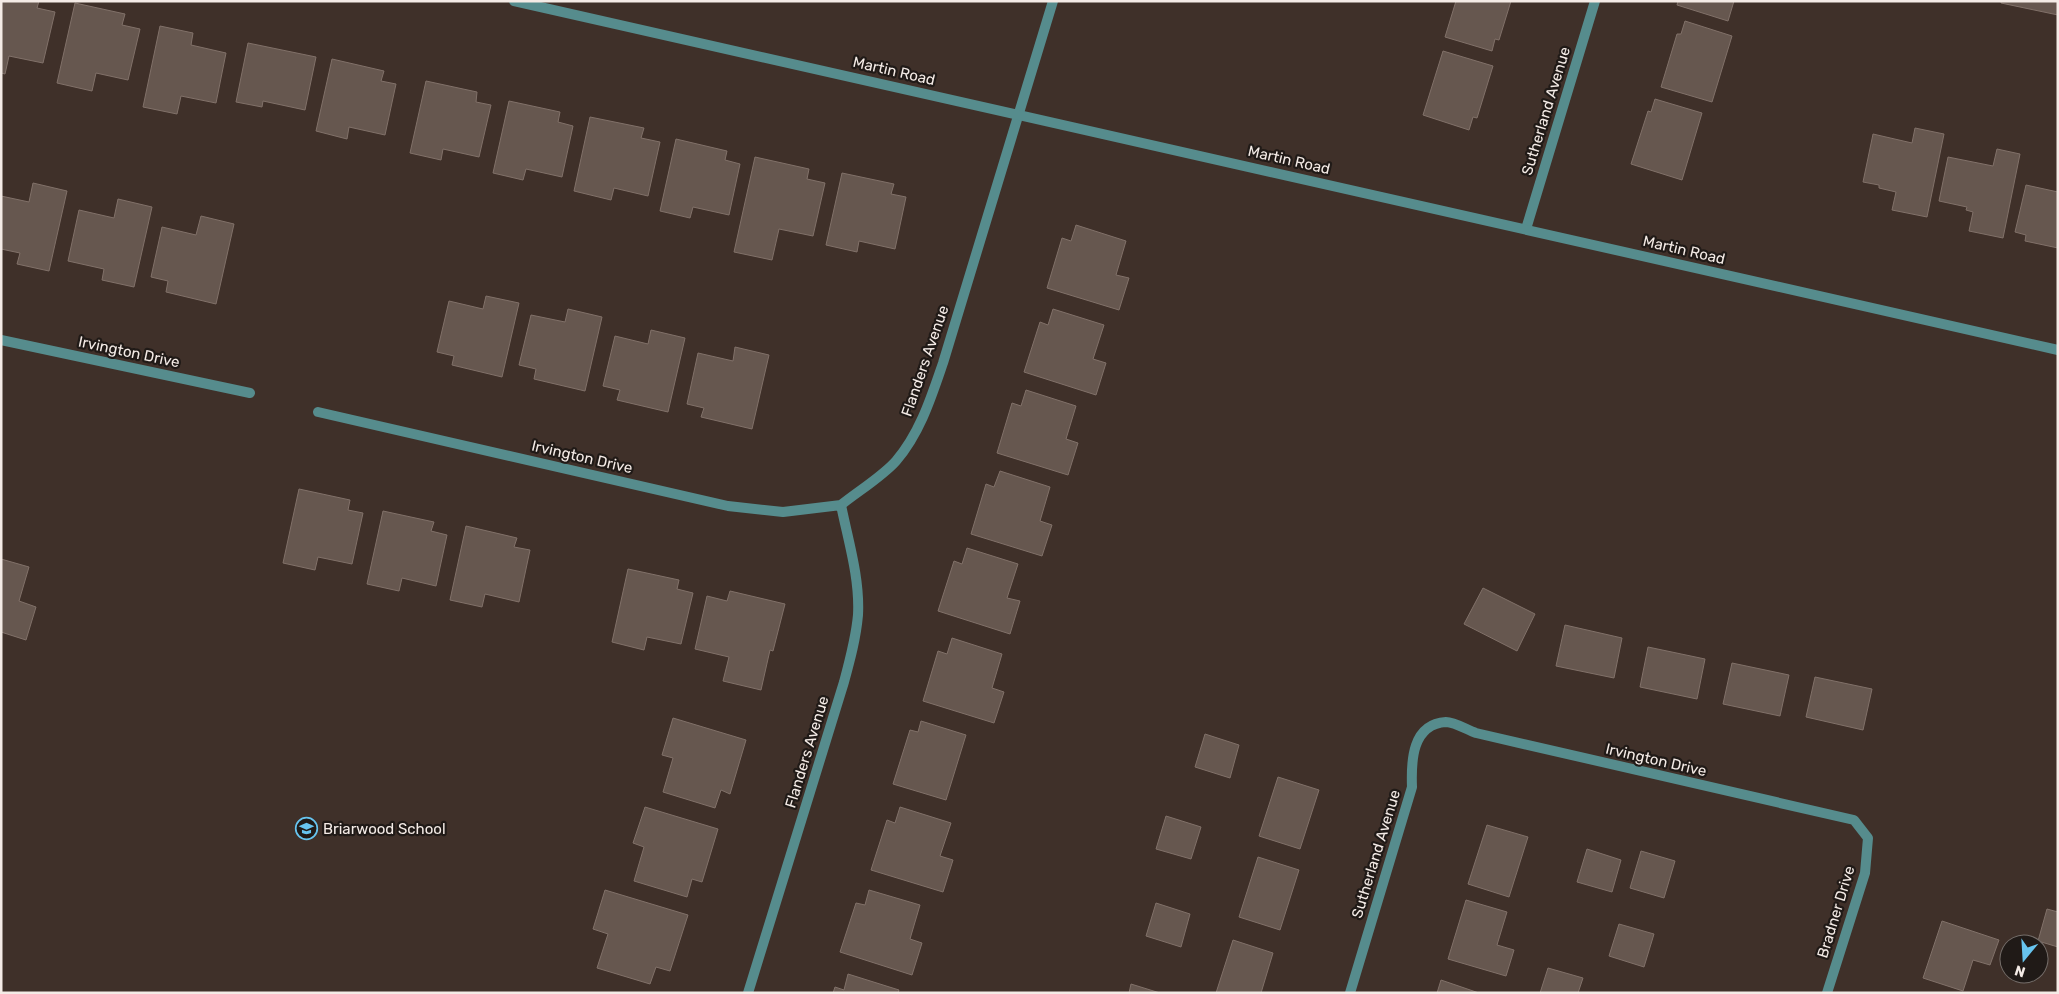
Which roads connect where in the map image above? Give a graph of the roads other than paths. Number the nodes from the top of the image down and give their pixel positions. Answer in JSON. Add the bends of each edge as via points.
{"nodes":[{"id":1,"x":514,"y":1,"type":"edge"},
{"id":2,"x":1053,"y":1,"type":"edge"},
{"id":3,"x":1595,"y":1,"type":"edge"},
{"id":4,"x":1018,"y":114,"type":"junction"},
{"id":5,"x":1526,"y":229,"type":"junction"},
{"id":6,"x":1,"y":340,"type":"edge"},
{"id":7,"x":2058,"y":350,"type":"edge"},
{"id":8,"x":250,"y":393,"type":"dead end"},
{"id":9,"x":318,"y":412,"type":"dead end"},
{"id":10,"x":841,"y":505,"type":"junction"},
{"id":11,"x":1430,"y":727,"type":"joint"},
{"id":12,"x":1868,"y":838,"type":"joint"},
{"id":13,"x":748,"y":993,"type":"edge"},
{"id":14,"x":1350,"y":993,"type":"edge"},
{"id":15,"x":1826,"y":993,"type":"edge"}],
"edges":[{"from":1,"to":4,"type":"street","name":"Martin Road"},
{"from":2,"to":4,"type":"street","name":"Flanders Avenue"},
{"from":3,"to":5,"type":"street","name":"Sutherland Avenue"},
{"from":4,"to":5,"type":"street","name":"Martin Road"},
{"from":4,"to":10,"type":"street","name":"Flanders Avenue","via":[[924,418],[895,462]]},
{"from":5,"to":7,"type":"street","name":"Martin Road"},
{"from":6,"to":8,"type":"street","name":"Irvington Drive"},
{"from":9,"to":10,"type":"street","name":"Irvington Drive","via":[[728,506],[782,512]]},
{"from":10,"to":13,"type":"street","name":"Flanders Avenue","via":[[857,594],[856,632],[844,682]]},
{"from":11,"to":12,"type":"street","name":"Irvington Drive","via":[[1447,722],[1476,733],[1836,815],[1854,820]]},
{"from":11,"to":14,"type":"street","name":"Sutherland Avenue","via":[[1418,739],[1412,756],[1412,787]]},
{"from":12,"to":15,"type":"street","name":"Bradner Drive","via":[[1865,873]]}]}
